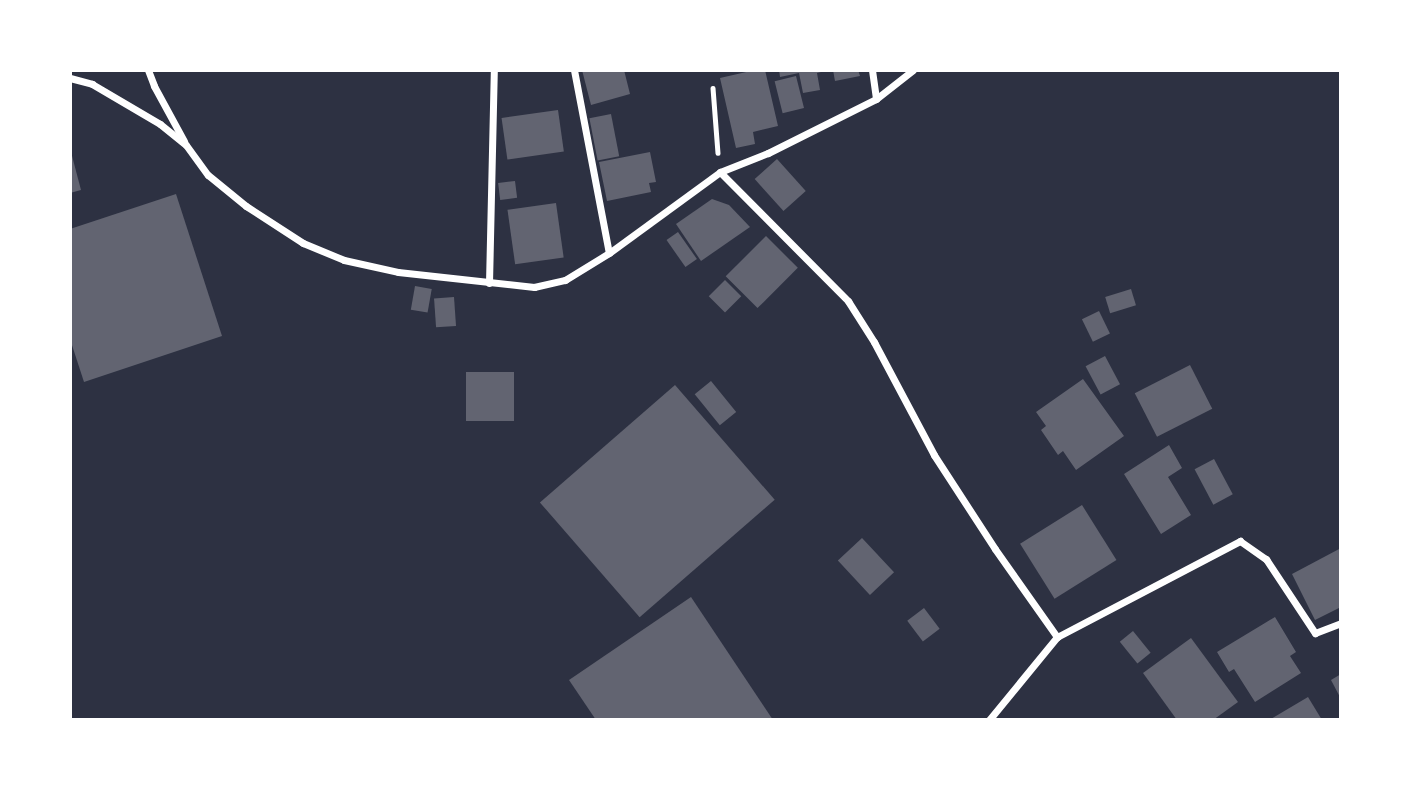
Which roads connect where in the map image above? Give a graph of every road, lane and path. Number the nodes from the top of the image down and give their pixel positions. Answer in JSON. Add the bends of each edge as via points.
{"nodes":[{"id":1,"x":148,"y":70,"type":"edge"},
{"id":2,"x":494,"y":70,"type":"edge"},
{"id":3,"x":574,"y":70,"type":"edge"},
{"id":4,"x":872,"y":70,"type":"edge"},
{"id":5,"x":913,"y":70,"type":"edge"},
{"id":6,"x":70,"y":78,"type":"edge"},
{"id":7,"x":713,"y":88,"type":"dead end"},
{"id":8,"x":876,"y":99,"type":"junction"},
{"id":9,"x":186,"y":145,"type":"junction"},
{"id":10,"x":720,"y":172,"type":"junction"},
{"id":11,"x":609,"y":253,"type":"junction"},
{"id":12,"x":489,"y":283,"type":"junction"},
{"id":13,"x":1341,"y":623,"type":"edge"},
{"id":14,"x":1057,"y":637,"type":"junction"},
{"id":15,"x":989,"y":720,"type":"edge"}],
"edges":[{"from":1,"to":9,"type":"street"},
{"from":2,"to":12,"type":"street"},
{"from":3,"to":11,"type":"street"},
{"from":4,"to":8,"type":"street"},
{"from":5,"to":8,"type":"street"},
{"from":6,"to":9,"type":"street","via":[[133,106]]},
{"from":7,"to":10,"type":"path"},
{"from":8,"to":10,"type":"street"},
{"from":9,"to":12,"type":"street","via":[[208,175],[303,243],[344,260],[398,272]]},
{"from":10,"to":11,"type":"street"},
{"from":10,"to":14,"type":"street","via":[[848,301],[934,455]]},
{"from":11,"to":12,"type":"street","via":[[565,280],[534,287]]},
{"from":13,"to":14,"type":"street","via":[[1315,632],[1266,559],[1240,541]]},
{"from":14,"to":15,"type":"street"}]}
